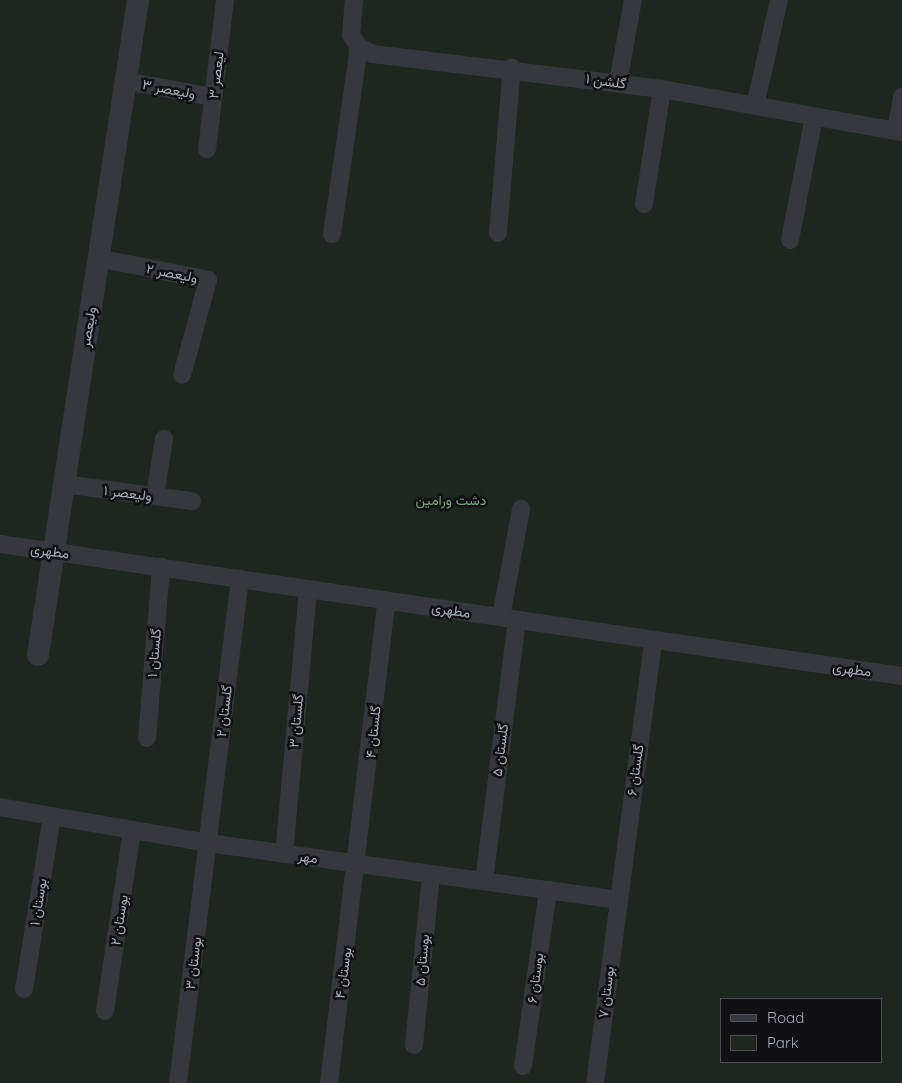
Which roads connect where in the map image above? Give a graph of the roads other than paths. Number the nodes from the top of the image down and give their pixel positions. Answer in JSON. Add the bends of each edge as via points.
{"nodes":[{"id":1,"x":138,"y":0,"type":"edge"},
{"id":2,"x":225,"y":0,"type":"edge"},
{"id":3,"x":354,"y":0,"type":"edge"},
{"id":4,"x":633,"y":0,"type":"edge"},
{"id":5,"x":779,"y":0,"type":"edge"},
{"id":6,"x":358,"y":47,"type":"junction"},
{"id":7,"x":512,"y":68,"type":"junction"},
{"id":8,"x":125,"y":81,"type":"junction"},
{"id":9,"x":618,"y":83,"type":"junction"},
{"id":10,"x":662,"y":89,"type":"junction"},
{"id":11,"x":213,"y":97,"type":"junction"},
{"id":12,"x":902,"y":97,"type":"edge"},
{"id":13,"x":755,"y":106,"type":"junction"},
{"id":14,"x":814,"y":116,"type":"junction"},
{"id":15,"x":899,"y":131,"type":"edge"},
{"id":16,"x":207,"y":149,"type":"dead end"},
{"id":17,"x":644,"y":204,"type":"dead end"},
{"id":18,"x":498,"y":233,"type":"dead end"},
{"id":19,"x":332,"y":234,"type":"dead end"},
{"id":20,"x":790,"y":240,"type":"dead end"},
{"id":21,"x":98,"y":258,"type":"junction"},
{"id":22,"x":182,"y":375,"type":"dead end"},
{"id":23,"x":164,"y":439,"type":"dead end"},
{"id":24,"x":64,"y":484,"type":"junction"},
{"id":25,"x":155,"y":496,"type":"junction"},
{"id":26,"x":192,"y":501,"type":"dead end"},
{"id":27,"x":521,"y":509,"type":"dead end"},
{"id":28,"x":0,"y":544,"type":"edge"},
{"id":29,"x":54,"y":551,"type":"junction"},
{"id":30,"x":161,"y":567,"type":"junction"},
{"id":31,"x":240,"y":579,"type":"junction"},
{"id":32,"x":308,"y":588,"type":"junction"},
{"id":33,"x":387,"y":600,"type":"junction"},
{"id":34,"x":509,"y":618,"type":"junction"},
{"id":35,"x":653,"y":640,"type":"junction"},
{"id":36,"x":38,"y":655,"type":"dead end"},
{"id":37,"x":902,"y":676,"type":"edge"},
{"id":38,"x":147,"y":738,"type":"dead end"},
{"id":39,"x":0,"y":807,"type":"edge"},
{"id":40,"x":52,"y":816,"type":"junction"},
{"id":41,"x":132,"y":830,"type":"junction"},
{"id":42,"x":208,"y":843,"type":"junction"},
{"id":43,"x":284,"y":854,"type":"junction"},
{"id":44,"x":358,"y":864,"type":"junction"},
{"id":45,"x":431,"y":874,"type":"junction"},
{"id":46,"x":484,"y":881,"type":"junction"},
{"id":47,"x":548,"y":890,"type":"junction"},
{"id":48,"x":617,"y":900,"type":"junction"},
{"id":49,"x":24,"y":989,"type":"dead end"},
{"id":50,"x":105,"y":1011,"type":"dead end"},
{"id":51,"x":414,"y":1046,"type":"dead end"},
{"id":52,"x":523,"y":1066,"type":"dead end"},
{"id":53,"x":178,"y":1083,"type":"edge"},
{"id":54,"x":329,"y":1083,"type":"edge"},
{"id":55,"x":595,"y":1083,"type":"edge"}],
"edges":[{"from":1,"to":8,"type":"street","name":"ولیعصر"},
{"from":2,"to":11,"type":"street","name":"لیعصر ۳"},
{"from":3,"to":6,"type":"street","via":[[351,35]]},
{"from":4,"to":9,"type":"street"},
{"from":5,"to":13,"type":"street"},
{"from":6,"to":7,"type":"street","name":"گلشن ۱","via":[[373,54]]},
{"from":6,"to":19,"type":"street"},
{"from":7,"to":9,"type":"street","name":"گلشن ۱"},
{"from":7,"to":18,"type":"street"},
{"from":8,"to":11,"type":"street","name":"ولیعصر ۳"},
{"from":8,"to":21,"type":"street","name":"ولیعصر"},
{"from":9,"to":10,"type":"street","name":"گلشن ۱"},
{"from":10,"to":13,"type":"street","name":"گلشن ۱"},
{"from":10,"to":17,"type":"street"},
{"from":11,"to":16,"type":"street","name":"لیعصر ۳"},
{"from":12,"to":15,"type":"street"},
{"from":13,"to":14,"type":"street","name":"گلشن ۱"},
{"from":14,"to":15,"type":"street","name":"گلشن ۱"},
{"from":14,"to":20,"type":"street"},
{"from":21,"to":22,"type":"street","name":"ولیعصر ۲","via":[[208,280]]},
{"from":21,"to":24,"type":"street","name":"ولیعصر"},
{"from":23,"to":25,"type":"street"},
{"from":24,"to":25,"type":"street","name":"ولیعصر ۱"},
{"from":24,"to":29,"type":"street","name":"ولیعصر"},
{"from":25,"to":26,"type":"street","name":"ولیعصر ۱"},
{"from":27,"to":34,"type":"street","name":"گلستان ۵"},
{"from":28,"to":29,"type":"street","name":"مطهری"},
{"from":29,"to":30,"type":"street","name":"مطهری"},
{"from":29,"to":36,"type":"street","name":"ولیعصر"},
{"from":30,"to":31,"type":"street","name":"مطهری"},
{"from":30,"to":38,"type":"street","name":"گلستان ۱"},
{"from":31,"to":32,"type":"street","name":"مطهری"},
{"from":31,"to":42,"type":"street","name":"گلستان ۲"},
{"from":32,"to":33,"type":"street","name":"مطهری"},
{"from":32,"to":43,"type":"street","name":"گلستان ۳"},
{"from":33,"to":34,"type":"street","name":"مطهری"},
{"from":33,"to":44,"type":"street","name":"گلستان ۴"},
{"from":34,"to":35,"type":"street","name":"مطهری"},
{"from":34,"to":46,"type":"street","name":"گلستان ۵"},
{"from":35,"to":37,"type":"street","name":"مطهری"},
{"from":35,"to":48,"type":"street","name":"گلستان ۶"},
{"from":39,"to":40,"type":"street","name":"مهر"},
{"from":40,"to":41,"type":"street","name":"مهر"},
{"from":40,"to":49,"type":"street","name":"بوستان ۱"},
{"from":41,"to":42,"type":"street","name":"مهر"},
{"from":41,"to":50,"type":"street","name":"بوستان ۲"},
{"from":42,"to":43,"type":"street","name":"مهر"},
{"from":42,"to":53,"type":"street","name":"بوستان ۳"},
{"from":43,"to":44,"type":"street","name":"مهر"},
{"from":44,"to":45,"type":"street","name":"مهر"},
{"from":44,"to":54,"type":"street","name":"بوستان ۴"},
{"from":45,"to":46,"type":"street","name":"مهر"},
{"from":45,"to":51,"type":"street","name":"بوستان ۵"},
{"from":46,"to":47,"type":"street","name":"مهر"},
{"from":47,"to":48,"type":"street","name":"مهر"},
{"from":47,"to":52,"type":"street","name":"بوستان ۶"},
{"from":48,"to":55,"type":"street","name":"بوستان ۷"}]}
